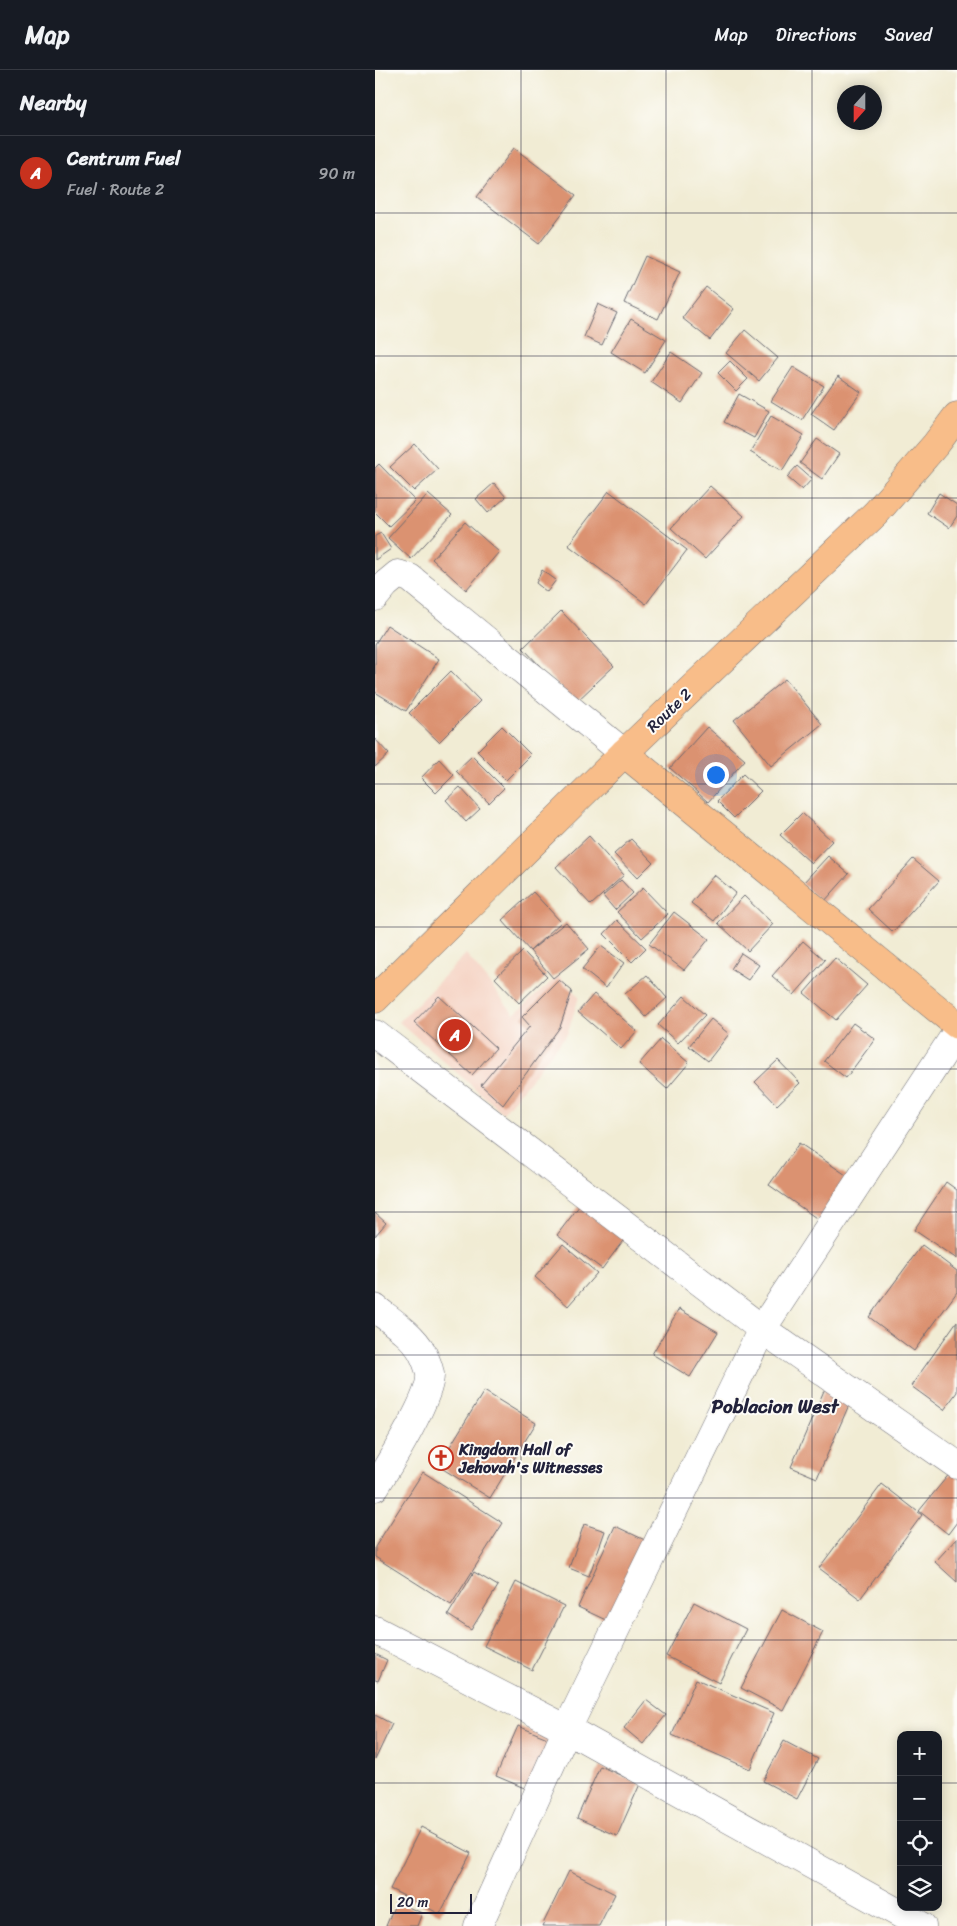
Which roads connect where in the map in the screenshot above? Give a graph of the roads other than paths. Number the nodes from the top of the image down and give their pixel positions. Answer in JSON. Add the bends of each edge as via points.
{"nodes":[{"id":1,"x":957,"y":416,"type":"edge"},
{"id":2,"x":375,"y":597,"type":"edge"},
{"id":3,"x":624,"y":753,"type":"junction"},
{"id":4,"x":375,"y":999,"type":"edge"},
{"id":5,"x":957,"y":1025,"type":"edge"},
{"id":6,"x":957,"y":1032,"type":"edge"},
{"id":7,"x":375,"y":1034,"type":"edge"},
{"id":8,"x":375,"y":1308,"type":"edge"},
{"id":9,"x":762,"y":1329,"type":"junction"},
{"id":10,"x":957,"y":1465,"type":"edge"},
{"id":11,"x":375,"y":1487,"type":"edge"},
{"id":12,"x":375,"y":1630,"type":"edge"},
{"id":13,"x":567,"y":1729,"type":"junction"},
{"id":14,"x":478,"y":1926,"type":"edge"},
{"id":15,"x":922,"y":1926,"type":"edge"}],
"edges":[{"from":1,"to":3,"type":"main road","name":"Route 2","via":[[876,514]]},
{"from":2,"to":3,"type":"street","via":[[398,574],[410,578]]},
{"from":3,"to":4,"type":"main road","name":"Route 2"},
{"from":3,"to":5,"type":"main road"},
{"from":6,"to":9,"type":"street"},
{"from":7,"to":9,"type":"street"},
{"from":8,"to":11,"type":"street","via":[[410,1336],[422,1353],[430,1375],[425,1397]]},
{"from":9,"to":10,"type":"street"},
{"from":9,"to":13,"type":"street"},
{"from":12,"to":13,"type":"street"},
{"from":13,"to":14,"type":"street"},
{"from":13,"to":15,"type":"street"}]}
